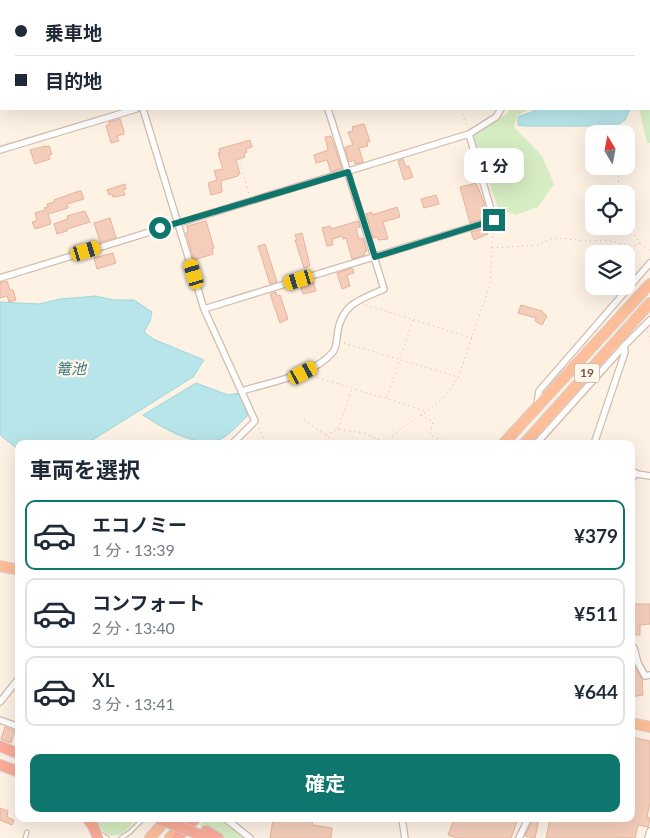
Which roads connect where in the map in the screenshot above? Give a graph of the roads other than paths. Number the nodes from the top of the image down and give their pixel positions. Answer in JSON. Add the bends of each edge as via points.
{"nodes":[{"id":1,"x":133,"y":110,"type":"edge"},
{"id":2,"x":143,"y":110,"type":"edge"},
{"id":3,"x":328,"y":110,"type":"edge"},
{"id":4,"x":500,"y":110,"type":"edge"},
{"id":5,"x":469,"y":134,"type":"junction"},
{"id":6,"x":0,"y":150,"type":"edge"},
{"id":7,"x":348,"y":172,"type":"junction"},
{"id":8,"x":178,"y":223,"type":"junction"},
{"id":9,"x":375,"y":257,"type":"junction"},
{"id":10,"x":650,"y":263,"type":"edge"},
{"id":11,"x":0,"y":278,"type":"edge"},
{"id":12,"x":650,"y":284,"type":"edge"},
{"id":13,"x":650,"y":303,"type":"edge"},
{"id":14,"x":204,"y":309,"type":"junction"},
{"id":15,"x":650,"y":320,"type":"edge"},
{"id":16,"x":624,"y":346,"type":"junction"},
{"id":17,"x":242,"y":391,"type":"junction"},
{"id":18,"x":537,"y":407,"type":"junction"},
{"id":19,"x":236,"y":440,"type":"edge"},
{"id":20,"x":507,"y":440,"type":"edge"},
{"id":21,"x":528,"y":440,"type":"edge"},
{"id":22,"x":540,"y":440,"type":"edge"},
{"id":23,"x":595,"y":440,"type":"edge"},
{"id":24,"x":635,"y":473,"type":"edge"},
{"id":25,"x":650,"y":476,"type":"edge"},
{"id":26,"x":0,"y":566,"type":"edge"},
{"id":27,"x":15,"y":569,"type":"edge"},
{"id":28,"x":635,"y":652,"type":"edge"},
{"id":29,"x":650,"y":676,"type":"edge"},
{"id":30,"x":15,"y":683,"type":"edge"},
{"id":31,"x":0,"y":702,"type":"edge"},
{"id":32,"x":0,"y":720,"type":"edge"},
{"id":33,"x":635,"y":724,"type":"edge"},
{"id":34,"x":15,"y":726,"type":"edge"},
{"id":35,"x":650,"y":727,"type":"edge"},
{"id":36,"x":0,"y":746,"type":"edge"},
{"id":37,"x":15,"y":752,"type":"edge"},
{"id":38,"x":0,"y":765,"type":"edge"},
{"id":39,"x":15,"y":771,"type":"edge"},
{"id":40,"x":90,"y":822,"type":"edge"},
{"id":41,"x":139,"y":822,"type":"edge"},
{"id":42,"x":164,"y":822,"type":"edge"},
{"id":43,"x":167,"y":822,"type":"edge"},
{"id":44,"x":182,"y":822,"type":"edge"},
{"id":45,"x":185,"y":822,"type":"edge"},
{"id":46,"x":192,"y":822,"type":"edge"},
{"id":47,"x":230,"y":822,"type":"edge"},
{"id":48,"x":402,"y":822,"type":"edge"},
{"id":49,"x":527,"y":822,"type":"edge"},
{"id":50,"x":650,"y":830,"type":"edge"},
{"id":51,"x":27,"y":832,"type":"dead end"},
{"id":52,"x":96,"y":834,"type":"edge"},
{"id":53,"x":205,"y":835,"type":"edge"},
{"id":54,"x":25,"y":838,"type":"edge"},
{"id":55,"x":107,"y":838,"type":"edge"},
{"id":56,"x":122,"y":838,"type":"edge"},
{"id":57,"x":150,"y":838,"type":"edge"},
{"id":58,"x":170,"y":838,"type":"edge"},
{"id":59,"x":177,"y":838,"type":"edge"},
{"id":60,"x":218,"y":838,"type":"edge"},
{"id":61,"x":250,"y":838,"type":"edge"},
{"id":62,"x":405,"y":838,"type":"edge"},
{"id":63,"x":519,"y":838,"type":"edge"},
{"id":64,"x":648,"y":838,"type":"edge"}],
"edges":[{"from":1,"to":6,"type":"street"},
{"from":2,"to":8,"type":"street"},
{"from":3,"to":7,"type":"street"},
{"from":4,"to":5,"type":"street","via":[[496,117]]},
{"from":5,"to":7,"type":"street"},
{"from":5,"to":9,"type":"street","via":[[494,220]]},
{"from":7,"to":8,"type":"street"},
{"from":7,"to":9,"type":"street"},
{"from":8,"to":11,"type":"street"},
{"from":8,"to":14,"type":"street"},
{"from":9,"to":14,"type":"street"},
{"from":9,"to":17,"type":"street","via":[[384,289],[345,310],[334,351],[303,373]]},
{"from":10,"to":18,"type":"street","via":[[539,391]]},
{"from":12,"to":18,"type":"highway","number":"19"},
{"from":13,"to":21,"type":"highway","number":"19"},
{"from":14,"to":17,"type":"street"},
{"from":15,"to":16,"type":"street"},
{"from":16,"to":22,"type":"street"},
{"from":16,"to":23,"type":"street","via":[[625,352]]},
{"from":17,"to":19,"type":"street","via":[[255,421]]},
{"from":18,"to":20,"type":"highway","number":"19"},
{"from":24,"to":25,"type":"street"},
{"from":26,"to":27,"type":"highway"},
{"from":28,"to":29,"type":"street","via":[[645,676]]},
{"from":30,"to":31,"type":"street"},
{"from":32,"to":34,"type":"street"},
{"from":33,"to":35,"type":"highway"},
{"from":36,"to":37,"type":"highway"},
{"from":38,"to":39,"type":"highway"},
{"from":40,"to":52,"type":"highway"},
{"from":41,"to":56,"type":"lane"},
{"from":42,"to":57,"type":"highway"},
{"from":43,"to":53,"type":"highway","bridge":true},
{"from":44,"to":53,"type":"highway"},
{"from":45,"to":58,"type":"highway"},
{"from":46,"to":59,"type":"highway"},
{"from":47,"to":61,"type":"street"},
{"from":48,"to":62,"type":"street"},
{"from":49,"to":63,"type":"street"},
{"from":50,"to":64,"type":"street"},
{"from":51,"to":54,"type":"lane"},
{"from":52,"to":55,"type":"lane"},
{"from":53,"to":60,"type":"highway"}]}
